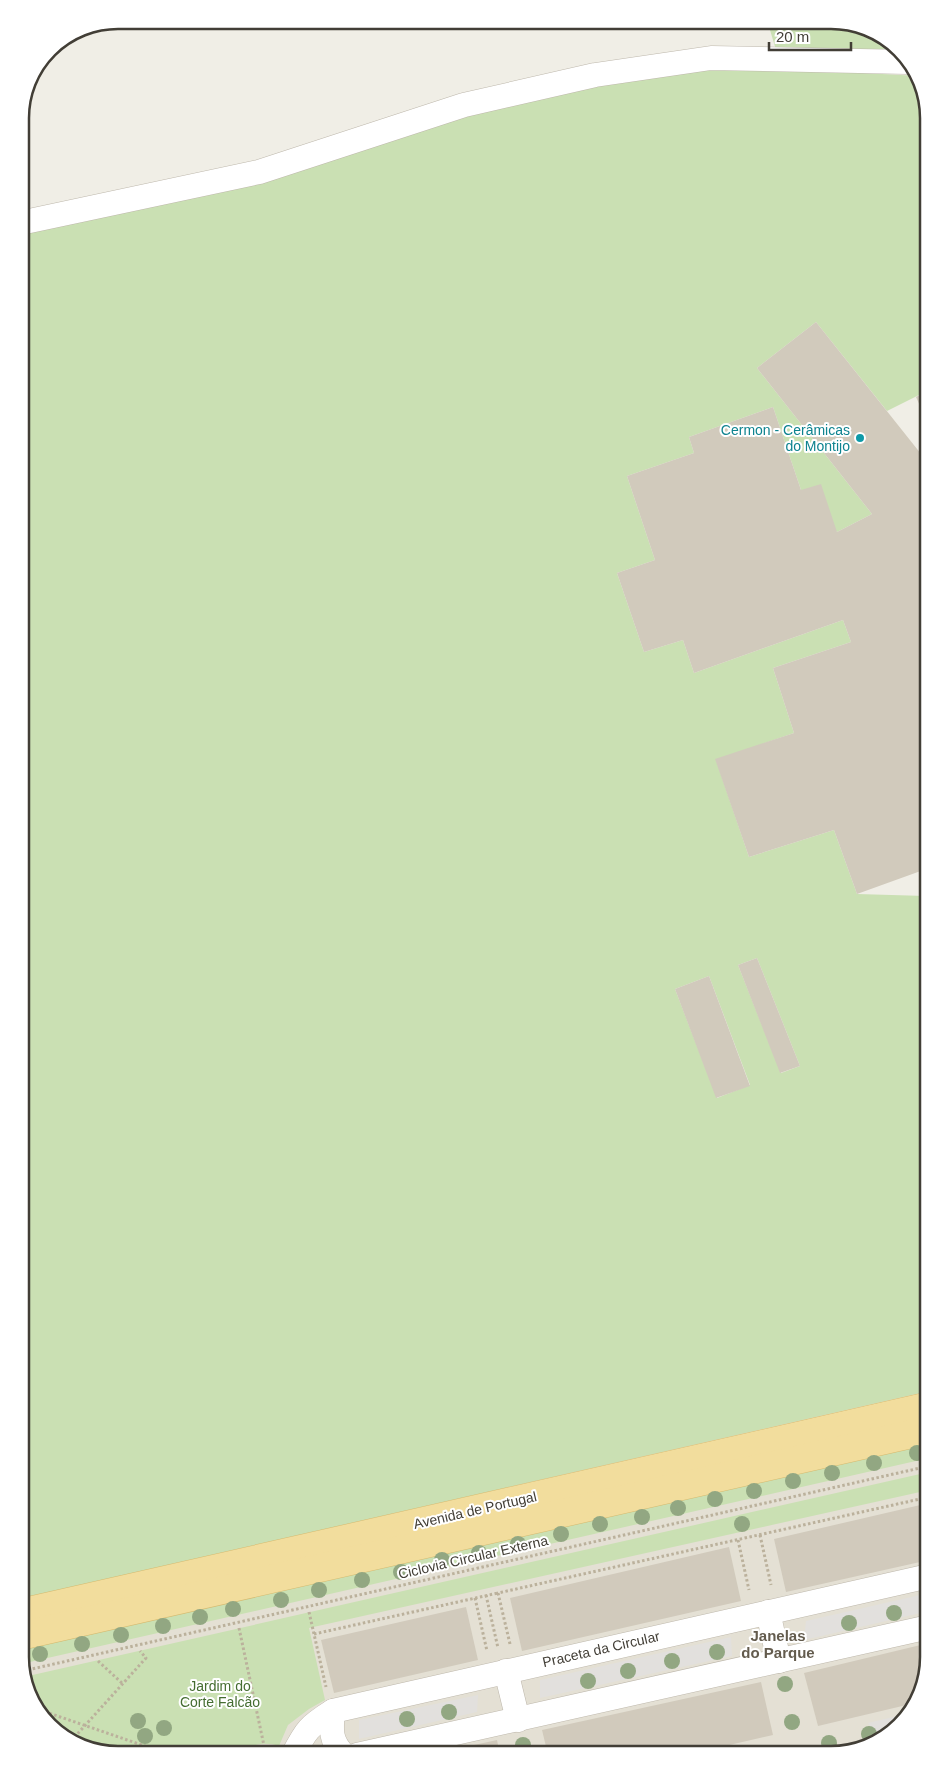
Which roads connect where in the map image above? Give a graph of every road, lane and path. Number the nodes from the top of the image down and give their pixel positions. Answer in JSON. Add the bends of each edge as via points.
{"nodes":[{"id":1,"x":900,"y":62,"type":"edge"},
{"id":2,"x":29,"y":221,"type":"edge"},
{"id":3,"x":920,"y":1408,"type":"edge"},
{"id":4,"x":920,"y":1432,"type":"edge"},
{"id":5,"x":920,"y":1468,"type":"edge"},
{"id":6,"x":920,"y":1499,"type":"edge"},
{"id":7,"x":760,"y":1535,"type":"junction"},
{"id":8,"x":738,"y":1540,"type":"junction"},
{"id":9,"x":920,"y":1578,"type":"edge"},
{"id":10,"x":771,"y":1586,"type":"dead end"},
{"id":11,"x":749,"y":1591,"type":"dead end"},
{"id":12,"x":498,"y":1593,"type":"junction"},
{"id":13,"x":486,"y":1595,"type":"junction"},
{"id":14,"x":475,"y":1598,"type":"junction"},
{"id":15,"x":29,"y":1611,"type":"edge"},
{"id":16,"x":309,"y":1612,"type":"dead end"},
{"id":17,"x":768,"y":1612,"type":"junction"},
{"id":18,"x":239,"y":1628,"type":"dead end"},
{"id":19,"x":920,"y":1629,"type":"edge"},
{"id":20,"x":29,"y":1634,"type":"edge"},
{"id":21,"x":314,"y":1634,"type":"junction"},
{"id":22,"x":508,"y":1635,"type":"dead end"},
{"id":23,"x":496,"y":1637,"type":"dead end"},
{"id":24,"x":484,"y":1640,"type":"dead end"},
{"id":25,"x":140,"y":1651,"type":"dead end"},
{"id":26,"x":98,"y":1661,"type":"dead end"},
{"id":27,"x":779,"y":1661,"type":"junction"},
{"id":28,"x":30,"y":1669,"type":"edge"},
{"id":29,"x":506,"y":1671,"type":"junction"},
{"id":30,"x":123,"y":1684,"type":"junction"},
{"id":31,"x":331,"y":1703,"type":"junction"},
{"id":32,"x":49,"y":1713,"type":"edge"},
{"id":33,"x":518,"y":1720,"type":"junction"},
{"id":34,"x":85,"y":1726,"type":"junction"},
{"id":35,"x":77,"y":1736,"type":"edge"},
{"id":36,"x":144,"y":1746,"type":"edge"},
{"id":37,"x":264,"y":1746,"type":"edge"},
{"id":38,"x":298,"y":1746,"type":"edge"},
{"id":39,"x":337,"y":1746,"type":"edge"},
{"id":40,"x":398,"y":1746,"type":"edge"}],
"edges":[{"from":1,"to":2,"type":"street","via":[[711,58],[595,75],[464,105],[259,172]]},
{"from":3,"to":15,"type":"main road","name":"Avenida de Portugal"},
{"from":4,"to":20,"type":"main road","name":"Avenida de Portugal"},
{"from":5,"to":28,"type":"path","name":"Ciclovia Circular Externa"},
{"from":6,"to":7,"type":"path"},
{"from":7,"to":8,"type":"path"},
{"from":7,"to":10,"type":"path"},
{"from":8,"to":11,"type":"path"},
{"from":8,"to":12,"type":"path"},
{"from":9,"to":17,"type":"street","name":"Praceta da Circular"},
{"from":12,"to":13,"type":"path"},
{"from":12,"to":22,"type":"path"},
{"from":13,"to":14,"type":"path"},
{"from":13,"to":23,"type":"path"},
{"from":14,"to":21,"type":"path"},
{"from":14,"to":24,"type":"path"},
{"from":16,"to":21,"type":"path"},
{"from":17,"to":27,"type":"street"},
{"from":17,"to":29,"type":"street","name":"Praceta da Circular"},
{"from":18,"to":37,"type":"path"},
{"from":19,"to":27,"type":"street"},
{"from":21,"to":31,"type":"path"},
{"from":25,"to":30,"type":"path","via":[[146,1658]]},
{"from":26,"to":30,"type":"path"},
{"from":27,"to":33,"type":"street"},
{"from":29,"to":31,"type":"street","name":"Praceta da Circular"},
{"from":29,"to":33,"type":"street"},
{"from":30,"to":34,"type":"path"},
{"from":31,"to":38,"type":"street","name":"Praceta da Circular","via":[[304,1733]]},
{"from":31,"to":39,"type":"street","via":[[331,1731]]},
{"from":32,"to":34,"type":"path"},
{"from":33,"to":40,"type":"street"},
{"from":34,"to":35,"type":"path"},
{"from":34,"to":36,"type":"path"}]}
